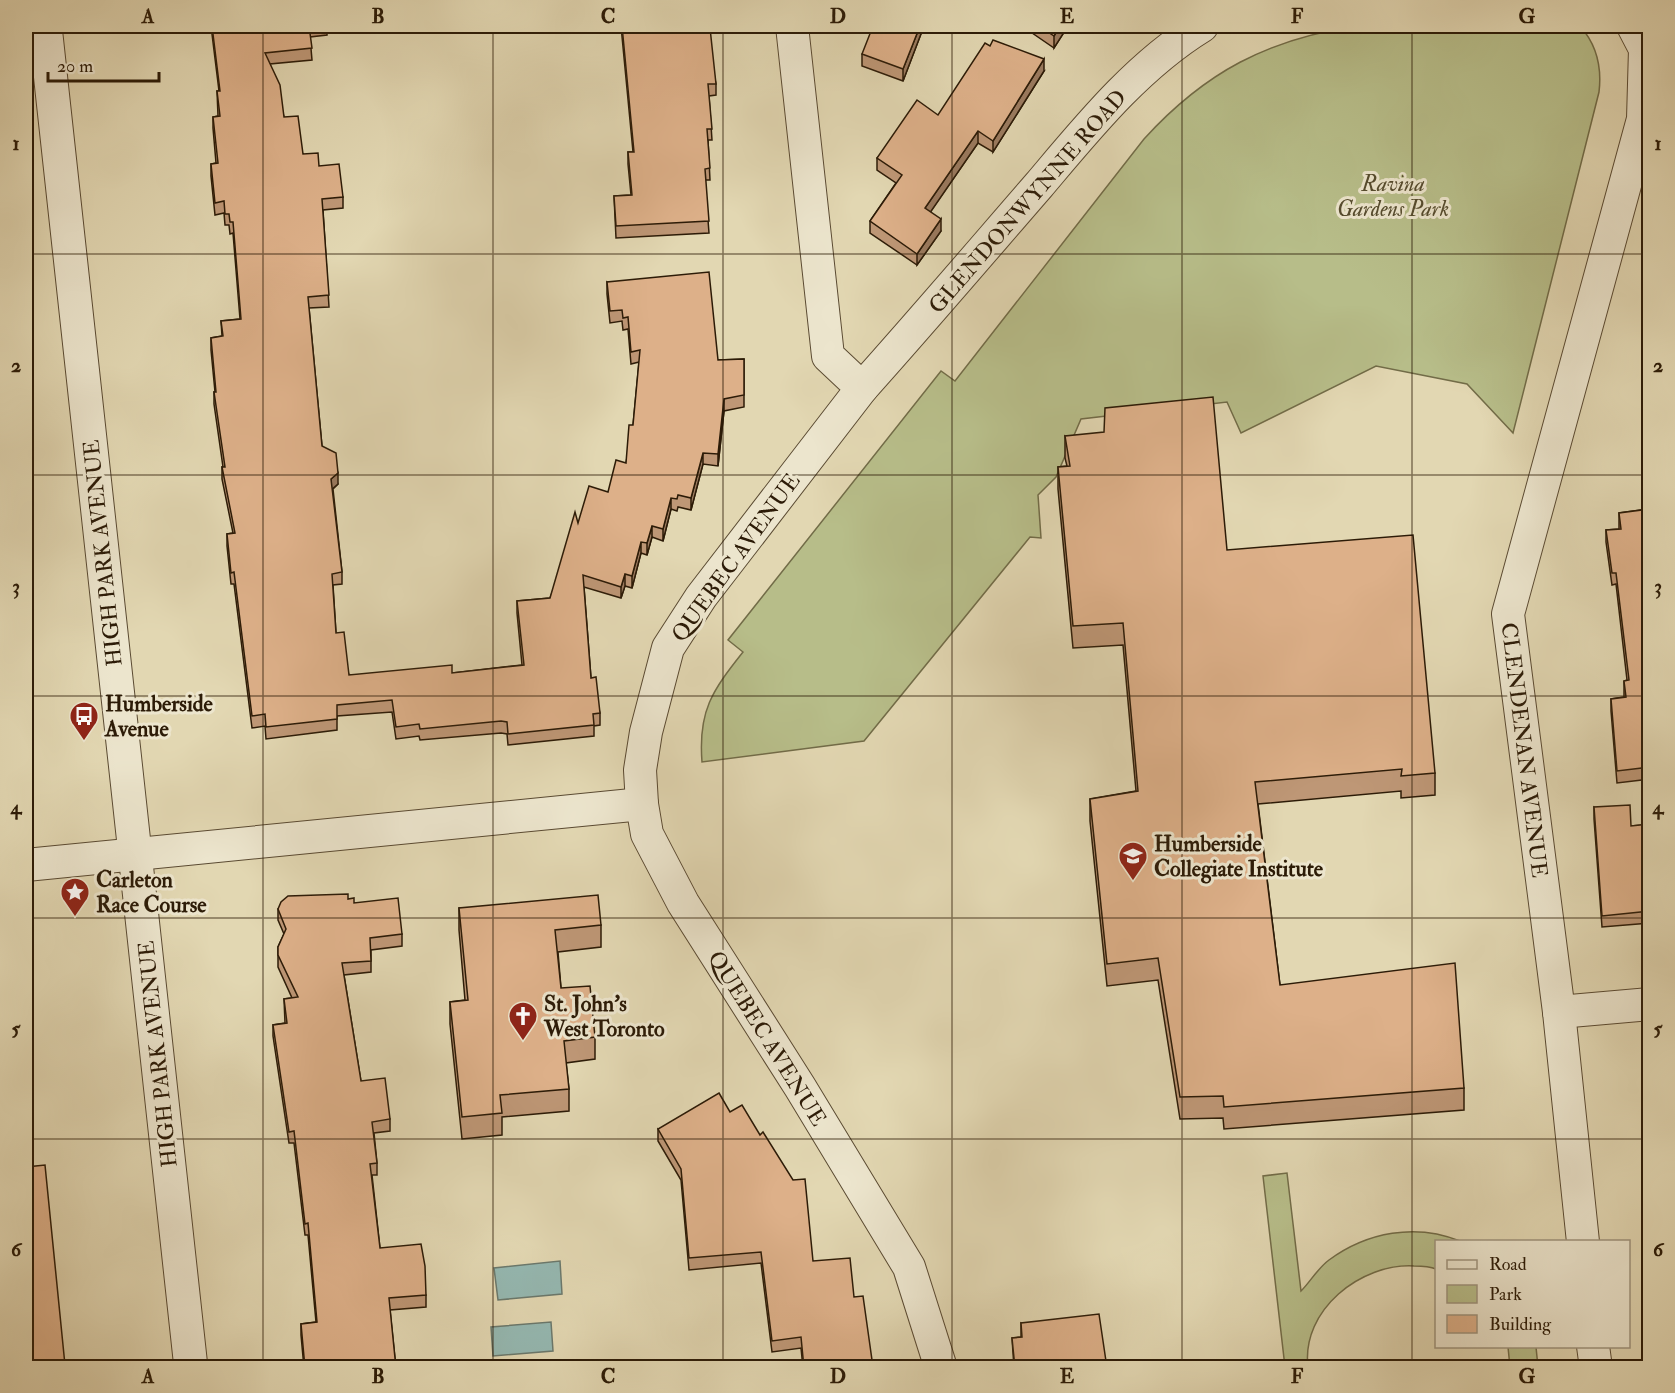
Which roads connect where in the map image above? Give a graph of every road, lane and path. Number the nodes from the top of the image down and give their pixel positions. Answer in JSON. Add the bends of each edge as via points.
{"nodes":[{"id":1,"x":45,"y":26,"type":"edge"},
{"id":2,"x":792,"y":26,"type":"edge"},
{"id":3,"x":1202,"y":26,"type":"edge"},
{"id":4,"x":1633,"y":26,"type":"edge"},
{"id":5,"x":862,"y":388,"type":"junction"},
{"id":6,"x":642,"y":804,"type":"junction"},
{"id":7,"x":135,"y":855,"type":"junction"},
{"id":8,"x":26,"y":865,"type":"edge"},
{"id":9,"x":1650,"y":1004,"type":"edge"},
{"id":10,"x":1559,"y":1012,"type":"junction"},
{"id":11,"x":1582,"y":1240,"type":"edge"},
{"id":12,"x":1593,"y":1348,"type":"edge"},
{"id":13,"x":190,"y":1368,"type":"edge"},
{"id":14,"x":941,"y":1368,"type":"edge"},
{"id":15,"x":1596,"y":1368,"type":"edge"}],
"edges":[{"from":1,"to":7,"type":"street","name":"HIGH PARK AVENUE"},
{"from":2,"to":5,"type":"street","via":[[828,356]]},
{"from":3,"to":5,"type":"street","name":"GLENDONWYNNE ROAD","via":[[1137,75]]},
{"from":4,"to":10,"type":"street","name":"CLENDENAN AVENUE","via":[[1645,49],[1643,119],[1508,614]]},
{"from":5,"to":6,"type":"street","name":"QUEBEC AVENUE","via":[[701,597],[668,648],[646,732],[640,770]]},
{"from":6,"to":7,"type":"street"},
{"from":6,"to":14,"type":"street","name":"QUEBEC AVENUE","via":[[646,834],[683,903],[909,1267]]},
{"from":7,"to":8,"type":"street"},
{"from":7,"to":13,"type":"street","name":"HIGH PARK AVENUE"},
{"from":9,"to":10,"type":"street"},
{"from":10,"to":11,"type":"street","name":"CLENDENAN AVENUE"},
{"from":12,"to":15,"type":"street"}]}
